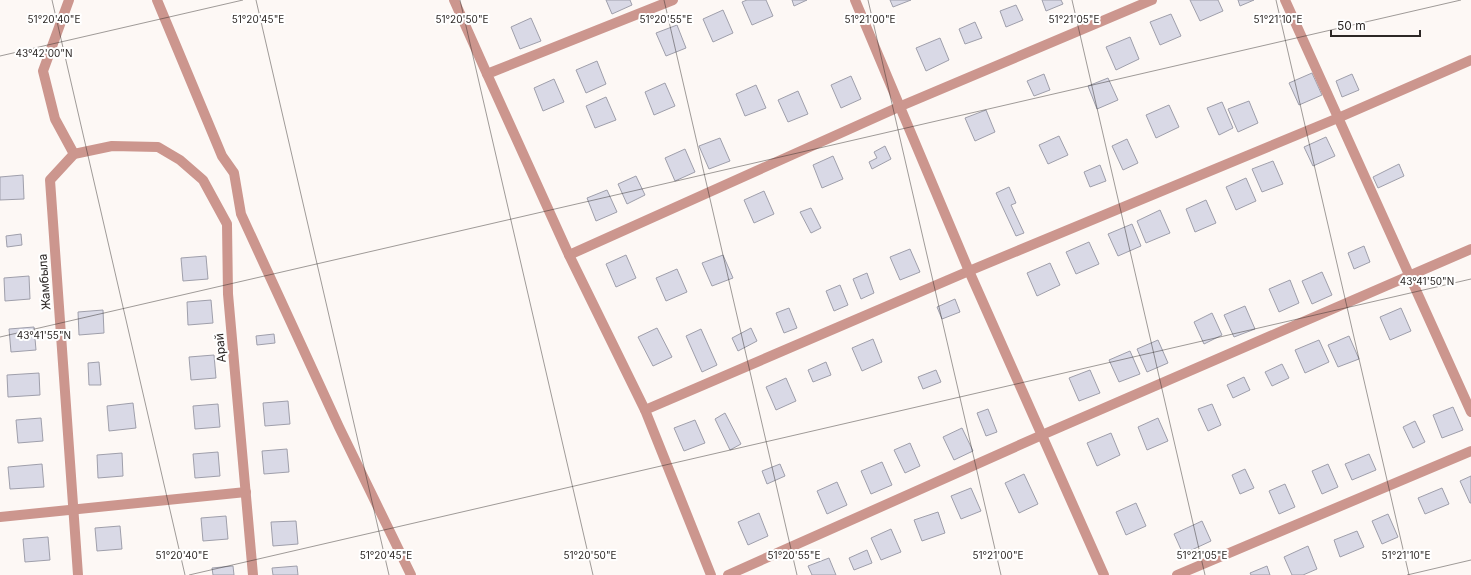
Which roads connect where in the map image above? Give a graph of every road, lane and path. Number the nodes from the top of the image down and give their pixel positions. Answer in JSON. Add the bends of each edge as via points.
{"nodes":[{"id":1,"x":68,"y":0,"type":"edge"},
{"id":2,"x":157,"y":0,"type":"edge"},
{"id":3,"x":454,"y":0,"type":"edge"},
{"id":4,"x":673,"y":0,"type":"edge"},
{"id":5,"x":855,"y":0,"type":"edge"},
{"id":6,"x":1152,"y":0,"type":"edge"},
{"id":7,"x":1285,"y":0,"type":"edge"},
{"id":8,"x":1471,"y":60,"type":"edge"},
{"id":9,"x":488,"y":74,"type":"junction"},
{"id":10,"x":901,"y":106,"type":"junction"},
{"id":11,"x":1338,"y":118,"type":"junction"},
{"id":12,"x":74,"y":154,"type":"junction"},
{"id":13,"x":1471,"y":249,"type":"edge"},
{"id":14,"x":569,"y":255,"type":"junction"},
{"id":15,"x":970,"y":272,"type":"junction"},
{"id":16,"x":1409,"y":275,"type":"junction"},
{"id":17,"x":645,"y":410,"type":"junction"},
{"id":18,"x":1471,"y":412,"type":"edge"},
{"id":19,"x":1042,"y":435,"type":"junction"},
{"id":20,"x":1471,"y":451,"type":"edge"},
{"id":21,"x":246,"y":492,"type":"junction"},
{"id":22,"x":73,"y":510,"type":"junction"},
{"id":23,"x":0,"y":517,"type":"edge"},
{"id":24,"x":78,"y":575,"type":"edge"},
{"id":25,"x":253,"y":575,"type":"edge"},
{"id":26,"x":411,"y":575,"type":"edge"},
{"id":27,"x":711,"y":575,"type":"edge"},
{"id":28,"x":728,"y":575,"type":"edge"},
{"id":29,"x":1104,"y":575,"type":"edge"},
{"id":30,"x":1177,"y":575,"type":"edge"}],
"edges":[{"from":1,"to":12,"type":"street","via":[[43,71],[55,119]]},
{"from":2,"to":26,"type":"street","via":[[222,156],[234,173],[241,214],[339,427]]},
{"from":3,"to":9,"type":"street"},
{"from":4,"to":9,"type":"street"},
{"from":5,"to":10,"type":"street"},
{"from":6,"to":10,"type":"street"},
{"from":7,"to":11,"type":"street"},
{"from":8,"to":11,"type":"street"},
{"from":9,"to":14,"type":"street"},
{"from":10,"to":14,"type":"street"},
{"from":10,"to":15,"type":"street"},
{"from":11,"to":15,"type":"street"},
{"from":11,"to":16,"type":"street"},
{"from":12,"to":21,"type":"street","name":"Арай","via":[[112,146],[158,147],[180,160],[203,180],[227,224],[228,294]]},
{"from":12,"to":22,"type":"street","name":"Жамбыла","via":[[50,180]]},
{"from":13,"to":16,"type":"street"},
{"from":14,"to":17,"type":"street"},
{"from":15,"to":17,"type":"street"},
{"from":15,"to":19,"type":"street"},
{"from":16,"to":18,"type":"street"},
{"from":16,"to":19,"type":"street"},
{"from":17,"to":27,"type":"street"},
{"from":19,"to":28,"type":"street"},
{"from":19,"to":29,"type":"street"},
{"from":20,"to":30,"type":"street"},
{"from":21,"to":22,"type":"street"},
{"from":21,"to":25,"type":"street","name":"Арай"},
{"from":22,"to":23,"type":"street"},
{"from":22,"to":24,"type":"street","name":"Жамбыла"}]}
